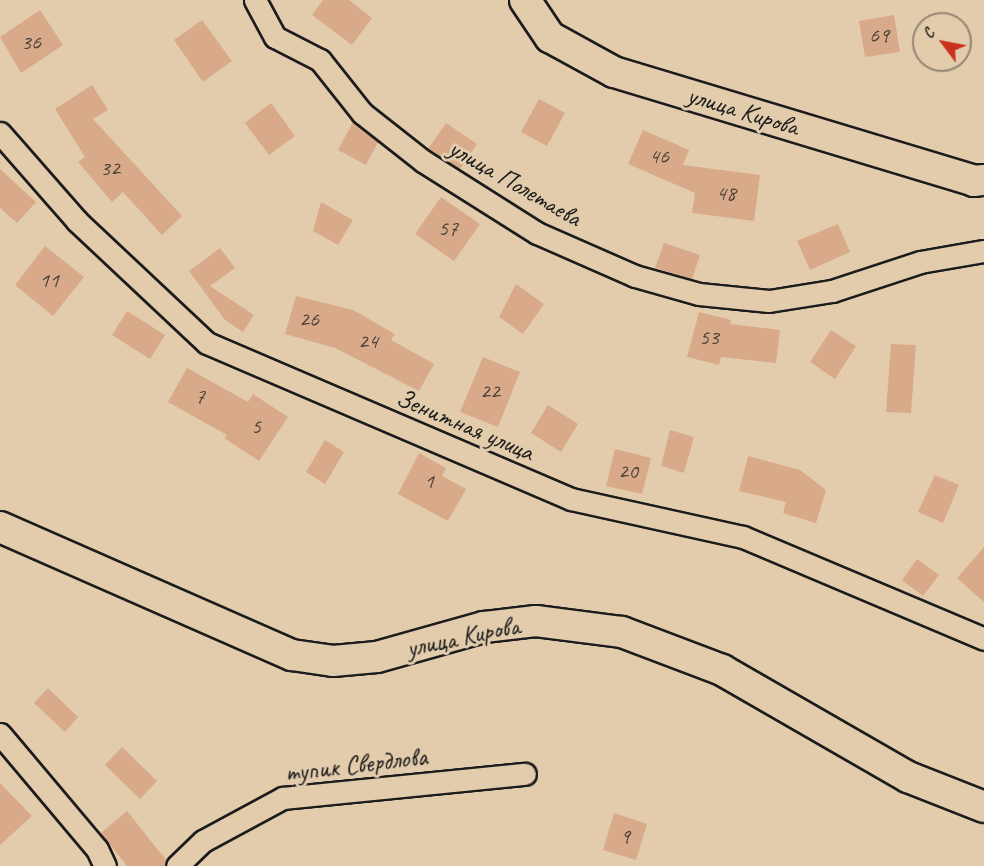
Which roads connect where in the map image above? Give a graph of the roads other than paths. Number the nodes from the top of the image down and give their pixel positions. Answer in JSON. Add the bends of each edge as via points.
{"nodes":[{"id":1,"x":255,"y":0,"type":"edge"},
{"id":2,"x":525,"y":0,"type":"edge"},
{"id":3,"x":0,"y":134,"type":"edge"},
{"id":4,"x":984,"y":180,"type":"edge"},
{"id":5,"x":984,"y":251,"type":"edge"},
{"id":6,"x":0,"y":527,"type":"edge"},
{"id":7,"x":984,"y":639,"type":"edge"},
{"id":8,"x":0,"y":734,"type":"edge"},
{"id":9,"x":525,"y":774,"type":"dead end"},
{"id":10,"x":984,"y":807,"type":"edge"},
{"id":11,"x":105,"y":866,"type":"edge"},
{"id":12,"x":177,"y":866,"type":"edge"}],
"edges":[{"from":1,"to":5,"type":"street","name":"улица Полетаева","via":[[275,37],[320,60],[362,113],[423,161],[537,233],[635,276],[699,294],[769,301],[832,291],[920,262]]},
{"from":2,"to":4,"type":"main road","name":"улица Кирова","via":[[550,37],[614,72],[974,182]]},
{"from":3,"to":7,"type":"street","name":"Зенитная улица","via":[[77,221],[207,343],[571,500],[743,537]]},
{"from":6,"to":10,"type":"main road","name":"улица Кирова","via":[[292,655],[333,661],[377,657],[484,627],[536,621],[622,632],[722,670],[908,777]]},
{"from":8,"to":11,"type":"street","via":[[97,849]]},
{"from":9,"to":12,"type":"street","name":"тупик Свердлова","via":[[283,798],[203,841]]}]}
